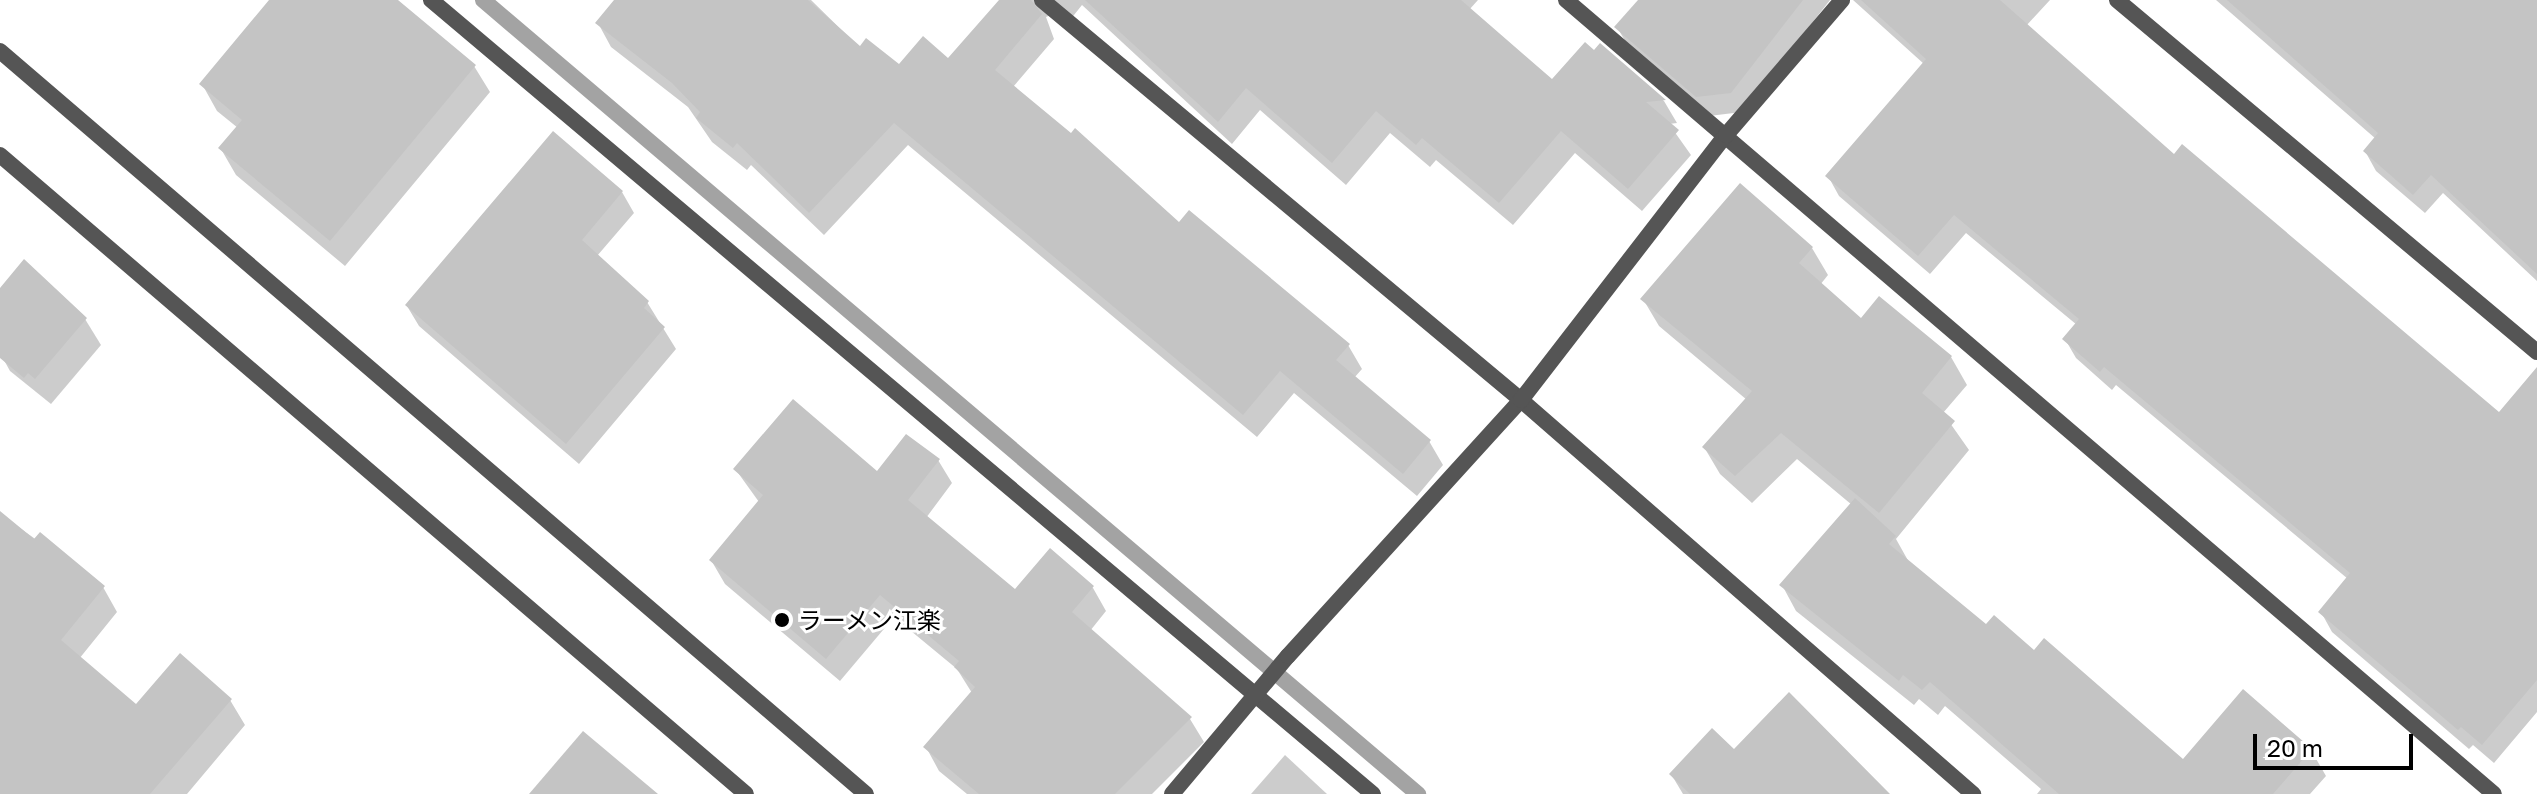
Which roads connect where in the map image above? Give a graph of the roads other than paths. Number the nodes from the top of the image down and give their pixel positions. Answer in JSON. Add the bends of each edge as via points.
{"nodes":[{"id":1,"x":431,"y":0,"type":"edge"},
{"id":2,"x":1042,"y":0,"type":"edge"},
{"id":3,"x":1566,"y":0,"type":"edge"},
{"id":4,"x":1842,"y":0,"type":"edge"},
{"id":5,"x":2117,"y":0,"type":"edge"},
{"id":6,"x":0,"y":51,"type":"edge"},
{"id":7,"x":1726,"y":135,"type":"junction"},
{"id":8,"x":0,"y":155,"type":"edge"},
{"id":9,"x":2537,"y":352,"type":"edge"},
{"id":10,"x":1521,"y":400,"type":"junction"},
{"id":11,"x":1257,"y":694,"type":"junction"},
{"id":12,"x":746,"y":794,"type":"edge"},
{"id":13,"x":866,"y":794,"type":"edge"},
{"id":14,"x":1172,"y":794,"type":"edge"},
{"id":15,"x":1373,"y":794,"type":"edge"},
{"id":16,"x":1973,"y":794,"type":"edge"},
{"id":17,"x":2494,"y":794,"type":"edge"}],
"edges":[{"from":1,"to":11,"type":"street"},
{"from":2,"to":10,"type":"street"},
{"from":3,"to":7,"type":"street"},
{"from":4,"to":7,"type":"street"},
{"from":5,"to":9,"type":"street"},
{"from":6,"to":13,"type":"street"},
{"from":7,"to":10,"type":"street"},
{"from":7,"to":17,"type":"street"},
{"from":8,"to":12,"type":"street"},
{"from":10,"to":11,"type":"street"},
{"from":10,"to":16,"type":"street"},
{"from":11,"to":14,"type":"street"},
{"from":11,"to":15,"type":"street"}]}
